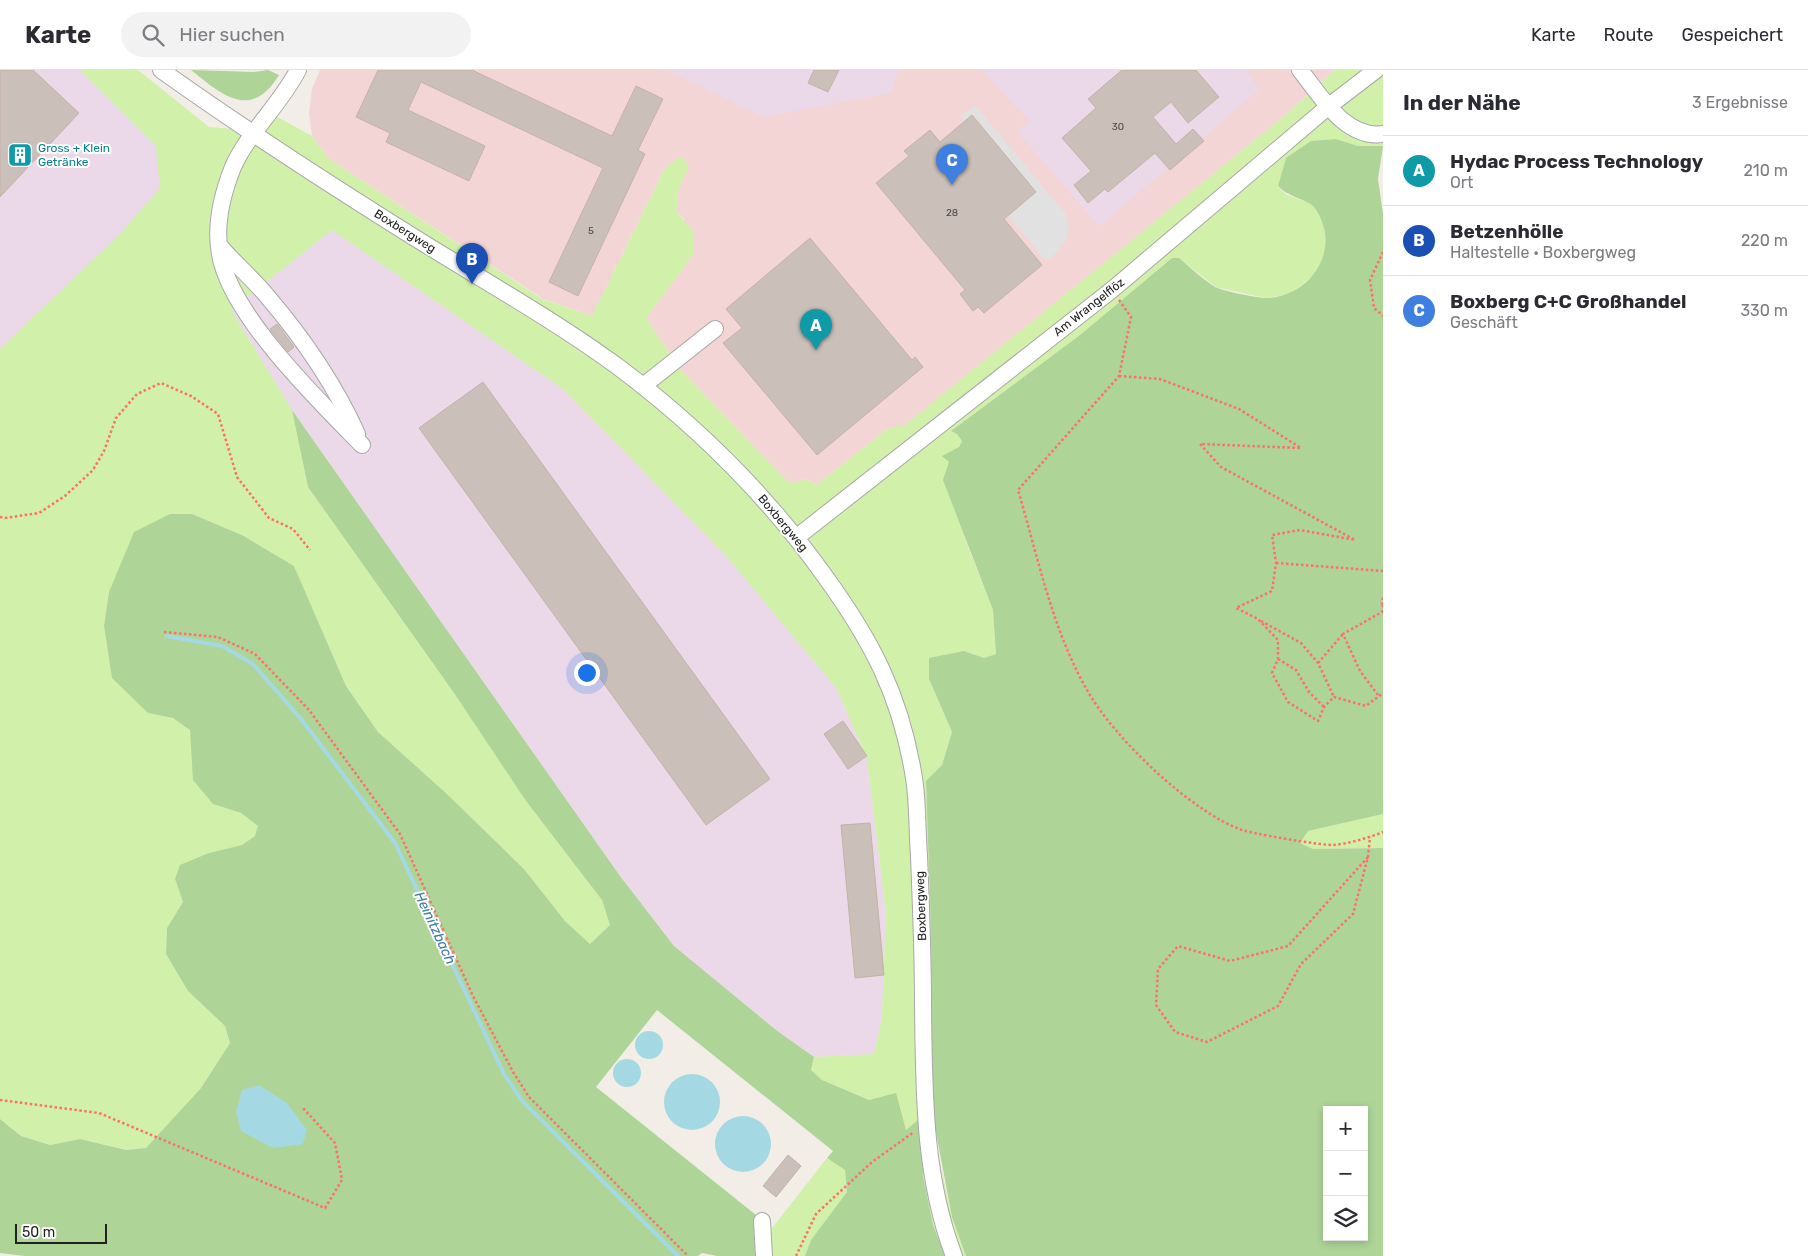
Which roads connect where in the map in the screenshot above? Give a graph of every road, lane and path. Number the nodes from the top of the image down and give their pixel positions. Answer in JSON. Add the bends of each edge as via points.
{"nodes":[{"id":1,"x":161,"y":70,"type":"edge"},
{"id":2,"x":298,"y":70,"type":"edge"},
{"id":3,"x":1300,"y":70,"type":"edge"},
{"id":4,"x":1376,"y":70,"type":"edge"},
{"id":5,"x":1330,"y":106,"type":"junction"},
{"id":6,"x":253,"y":134,"type":"junction"},
{"id":7,"x":1383,"y":134,"type":"edge"},
{"id":8,"x":219,"y":245,"type":"junction"},
{"id":9,"x":1383,"y":252,"type":"edge"},
{"id":10,"x":1112,"y":289,"type":"junction"},
{"id":11,"x":1383,"y":316,"type":"edge"},
{"id":12,"x":714,"y":329,"type":"dead end"},
{"id":13,"x":1119,"y":376,"type":"junction"},
{"id":14,"x":643,"y":386,"type":"junction"},
{"id":15,"x":0,"y":516,"type":"edge"},
{"id":16,"x":798,"y":537,"type":"junction"},
{"id":17,"x":310,"y":550,"type":"dead end"},
{"id":18,"x":1276,"y":563,"type":"junction"},
{"id":19,"x":1383,"y":571,"type":"edge"},
{"id":20,"x":1383,"y":597,"type":"edge"},
{"id":21,"x":1383,"y":605,"type":"edge"},
{"id":22,"x":1382,"y":612,"type":"edge"},
{"id":23,"x":1258,"y":619,"type":"junction"},
{"id":24,"x":164,"y":632,"type":"dead end"},
{"id":25,"x":1343,"y":634,"type":"junction"},
{"id":26,"x":1278,"y":659,"type":"junction"},
{"id":27,"x":1318,"y":663,"type":"junction"},
{"id":28,"x":1383,"y":693,"type":"edge"},
{"id":29,"x":1378,"y":695,"type":"junction"},
{"id":30,"x":1334,"y":697,"type":"junction"},
{"id":31,"x":1324,"y":707,"type":"junction"},
{"id":32,"x":1383,"y":832,"type":"edge"},
{"id":33,"x":1370,"y":837,"type":"junction"},
{"id":34,"x":1368,"y":857,"type":"junction"},
{"id":35,"x":0,"y":1100,"type":"edge"},
{"id":36,"x":303,"y":1108,"type":"dead end"},
{"id":37,"x":926,"y":1124,"type":"junction"},
{"id":38,"x":762,"y":1221,"type":"dead end"},
{"id":39,"x":688,"y":1256,"type":"edge"},
{"id":40,"x":764,"y":1256,"type":"edge"},
{"id":41,"x":796,"y":1256,"type":"edge"},
{"id":42,"x":954,"y":1256,"type":"edge"}],
"edges":[{"from":1,"to":6,"type":"street","name":"Boxbergweg"},
{"from":2,"to":6,"type":"street","via":[[277,105]]},
{"from":3,"to":5,"type":"street"},
{"from":4,"to":5,"type":"street","name":"Am Wrangelflöz"},
{"from":5,"to":7,"type":"street","via":[[1345,123],[1364,133]]},
{"from":5,"to":10,"type":"street","name":"Am Wrangelflöz"},
{"from":6,"to":8,"type":"street","via":[[234,165],[221,204]]},
{"from":6,"to":14,"type":"street","name":"Boxbergweg","via":[[563,331]]},
{"from":8,"to":8,"type":"street","via":[[222,263],[241,304],[299,378],[362,445],[346,409],[313,358],[266,295]]},
{"from":9,"to":11,"type":"path","via":[[1370,280],[1374,308]]},
{"from":10,"to":13,"type":"path","via":[[1131,317]]},
{"from":10,"to":16,"type":"street","name":"Am Wrangelflöz"},
{"from":12,"to":14,"type":"street"},
{"from":13,"to":18,"type":"path","via":[[1160,379],[1238,409],[1300,448],[1200,444],[1221,467],[1355,540],[1300,530],[1272,535]]},
{"from":13,"to":33,"type":"path","via":[[1018,490],[1061,635],[1087,691],[1127,745],[1195,804],[1242,830],[1331,845]]},
{"from":14,"to":16,"type":"street","name":"Boxbergweg","via":[[748,480]]},
{"from":15,"to":17,"type":"path","via":[[39,513],[65,496],[93,470],[116,418],[137,394],[161,383],[191,396],[218,414],[237,477],[269,518],[293,529]]},
{"from":16,"to":37,"type":"street","name":"Boxbergweg","via":[[880,662],[903,722],[915,782]]},
{"from":18,"to":19,"type":"path"},
{"from":18,"to":23,"type":"path","via":[[1272,590],[1236,608]]},
{"from":20,"to":22,"type":"path"},
{"from":21,"to":22,"type":"path"},
{"from":22,"to":25,"type":"path"},
{"from":23,"to":26,"type":"path","via":[[1278,640]]},
{"from":23,"to":27,"type":"path","via":[[1301,643]]},
{"from":24,"to":39,"type":"path","via":[[218,637],[255,654],[308,710],[400,834],[473,996],[513,1072],[530,1097]]},
{"from":25,"to":27,"type":"path"},
{"from":25,"to":29,"type":"path","via":[[1360,671]]},
{"from":26,"to":31,"type":"path","via":[[1296,670],[1309,692]]},
{"from":26,"to":31,"type":"path","via":[[1272,673],[1288,702],[1318,721]]},
{"from":27,"to":30,"type":"path"},
{"from":28,"to":29,"type":"path"},
{"from":29,"to":30,"type":"path","via":[[1366,706]]},
{"from":30,"to":31,"type":"path"},
{"from":32,"to":33,"type":"path"},
{"from":33,"to":34,"type":"path"},
{"from":34,"to":34,"type":"path","via":[[1353,914],[1300,964],[1278,1006],[1207,1042],[1175,1032],[1156,1005],[1158,969],[1178,946],[1230,962],[1288,946]]},
{"from":35,"to":36,"type":"path","via":[[99,1114],[325,1208],[342,1180],[335,1143]]},
{"from":37,"to":41,"type":"path","via":[[872,1162],[816,1214]]},
{"from":37,"to":42,"type":"street","name":"Boxbergweg","via":[[931,1173]]},
{"from":38,"to":40,"type":"street"}]}
